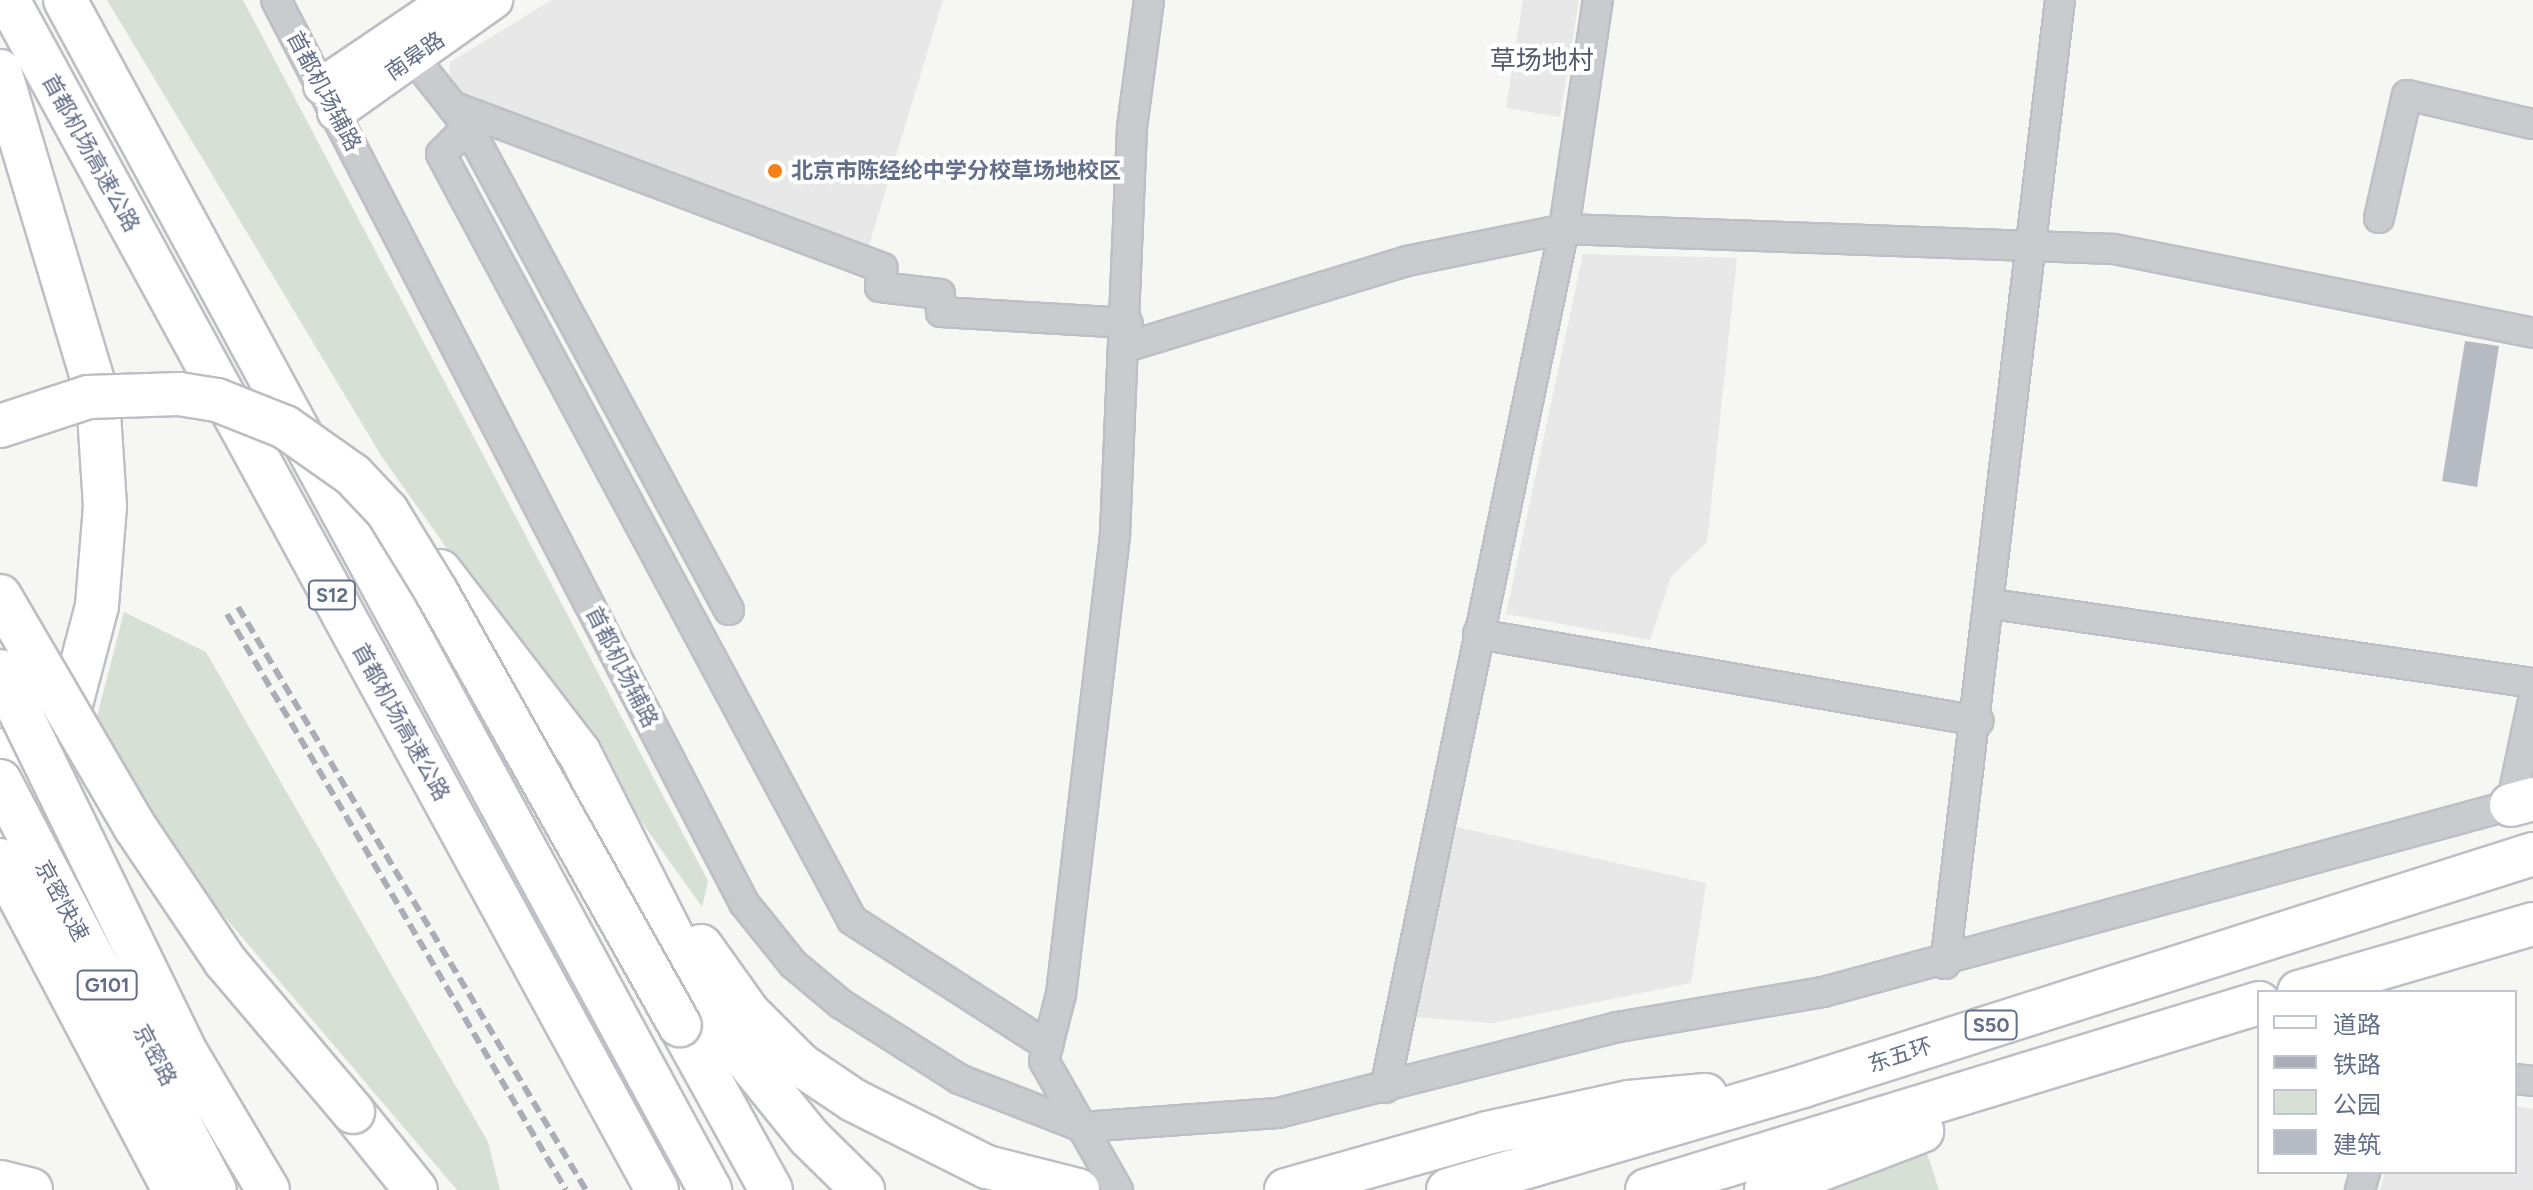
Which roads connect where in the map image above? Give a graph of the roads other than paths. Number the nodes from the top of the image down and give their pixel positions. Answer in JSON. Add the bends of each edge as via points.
{"nodes":[{"id":1,"x":8,"y":0,"type":"edge"},
{"id":2,"x":65,"y":0,"type":"edge"},
{"id":3,"x":276,"y":0,"type":"edge"},
{"id":4,"x":449,"y":0,"type":"edge"},
{"id":5,"x":494,"y":0,"type":"edge"},
{"id":6,"x":1149,"y":0,"type":"edge"},
{"id":7,"x":1598,"y":0,"type":"edge"},
{"id":8,"x":2060,"y":0,"type":"edge"},
{"id":9,"x":413,"y":57,"type":"junction"},
{"id":10,"x":0,"y":71,"type":"edge"},
{"id":11,"x":329,"y":99,"type":"junction"},
{"id":12,"x":460,"y":117,"type":"junction"},
{"id":13,"x":2533,"y":124,"type":"edge"},
{"id":14,"x":2379,"y":218,"type":"dead end"},
{"id":15,"x":1564,"y":229,"type":"junction"},
{"id":16,"x":2034,"y":241,"type":"junction"},
{"id":17,"x":229,"y":297,"type":"junction"},
{"id":18,"x":2533,"y":333,"type":"edge"},
{"id":19,"x":1127,"y":335,"type":"junction"},
{"id":20,"x":0,"y":426,"type":"edge"},
{"id":21,"x":0,"y":596,"type":"edge"},
{"id":22,"x":1992,"y":604,"type":"junction"},
{"id":23,"x":729,"y":610,"type":"dead end"},
{"id":24,"x":1478,"y":634,"type":"junction"},
{"id":25,"x":0,"y":671,"type":"edge"},
{"id":26,"x":2533,"y":683,"type":"edge"},
{"id":27,"x":2533,"y":701,"type":"edge"},
{"id":28,"x":1978,"y":721,"type":"junction"},
{"id":29,"x":0,"y":747,"type":"edge"},
{"id":30,"x":579,"y":752,"type":"junction"},
{"id":31,"x":0,"y":781,"type":"edge"},
{"id":32,"x":2522,"y":802,"type":"edge"},
{"id":33,"x":2533,"y":854,"type":"edge"},
{"id":34,"x":0,"y":861,"type":"edge"},
{"id":35,"x":2533,"y":924,"type":"edge"},
{"id":36,"x":1945,"y":964,"type":"junction"},
{"id":37,"x":2306,"y":990,"type":"edge"},
{"id":38,"x":2257,"y":1004,"type":"edge"},
{"id":39,"x":2122,"y":1043,"type":"junction"},
{"id":40,"x":1048,"y":1046,"type":"junction"},
{"id":41,"x":1803,"y":1086,"type":"junction"},
{"id":42,"x":1385,"y":1088,"type":"junction"},
{"id":43,"x":1082,"y":1127,"type":"junction"},
{"id":44,"x":0,"y":1182,"type":"edge"},
{"id":45,"x":1070,"y":1189,"type":"edge"},
{"id":46,"x":31,"y":1190,"type":"edge"},
{"id":47,"x":174,"y":1190,"type":"edge"},
{"id":48,"x":215,"y":1190,"type":"edge"},
{"id":49,"x":227,"y":1190,"type":"edge"},
{"id":50,"x":268,"y":1190,"type":"edge"},
{"id":51,"x":416,"y":1190,"type":"edge"},
{"id":52,"x":657,"y":1190,"type":"edge"},
{"id":53,"x":710,"y":1190,"type":"edge"},
{"id":54,"x":771,"y":1190,"type":"edge"},
{"id":55,"x":863,"y":1190,"type":"edge"},
{"id":56,"x":1118,"y":1190,"type":"edge"},
{"id":57,"x":1286,"y":1190,"type":"edge"},
{"id":58,"x":1448,"y":1190,"type":"edge"},
{"id":59,"x":1647,"y":1190,"type":"edge"},
{"id":60,"x":1766,"y":1190,"type":"edge"}],
"edges":[{"from":1,"to":52,"type":"highway","name":"首都机场高速公路","number":"S12"},
{"from":2,"to":17,"type":"highway","number":"S12"},
{"from":3,"to":11,"type":"street","name":"首都机场辅路"},
{"from":4,"to":11,"type":"main road","name":"南皋路"},
{"from":5,"to":9,"type":"main road","name":"南皋路"},
{"from":6,"to":19,"type":"street","via":[[1132,128]]},
{"from":7,"to":15,"type":"street"},
{"from":8,"to":16,"type":"street"},
{"from":9,"to":11,"type":"main road","name":"南皋路"},
{"from":9,"to":12,"type":"street"},
{"from":10,"to":34,"type":"highway","bridge":true,"via":[[98,398],[105,506],[97,606],[66,723]]},
{"from":11,"to":43,"type":"street","name":"首都机场辅路","via":[[744,903],[793,964],[841,1004],[959,1079]]},
{"from":12,"to":19,"type":"street","via":[[882,268],[880,287],[940,294],[941,312]]},
{"from":12,"to":23,"type":"street"},
{"from":12,"to":40,"type":"street","via":[[441,154],[852,920]]},
{"from":13,"to":14,"type":"street","via":[[2407,95]]},
{"from":15,"to":16,"type":"street"},
{"from":15,"to":19,"type":"street","via":[[1407,261]]},
{"from":15,"to":24,"type":"street"},
{"from":16,"to":18,"type":"street","via":[[2218,265]]},
{"from":16,"to":22,"type":"street"},
{"from":17,"to":30,"type":"highway"},
{"from":17,"to":53,"type":"highway","number":"S12"},
{"from":19,"to":40,"type":"street","via":[[1115,535],[1063,979]]},
{"from":20,"to":54,"type":"highway","bridge":true,"via":[[88,397],[179,394],[217,400],[285,427],[353,475],[387,511],[436,591]]},
{"from":21,"to":51,"type":"highway","bridge":true,"via":[[135,827],[225,961]]},
{"from":22,"to":26,"type":"street"},
{"from":22,"to":28,"type":"street"},
{"from":24,"to":28,"type":"street","via":[[1779,692]]},
{"from":24,"to":42,"type":"street"},
{"from":25,"to":50,"type":"highway","bridge":true,"via":[[187,1054]]},
{"from":27,"to":32,"type":"street"},
{"from":28,"to":36,"type":"street"},
{"from":29,"to":49,"type":"main road","name":"京密路","number":"G101"},
{"from":30,"to":45,"type":"highway","via":[[703,949],[748,1012],[801,1065],[896,1125],[987,1167]]},
{"from":30,"to":55,"type":"highway","via":[[716,1022],[809,1137]]},
{"from":31,"to":48,"type":"highway","name":"京密快速","number":"G101","bridge":true},
{"from":32,"to":36,"type":"street"},
{"from":33,"to":41,"type":"highway","name":"东五环","number":"S50"},
{"from":34,"to":47,"type":"highway","name":"京密快速","number":"G101","bridge":true},
{"from":35,"to":37,"type":"highway"},
{"from":36,"to":42,"type":"street","via":[[1618,1027]]},
{"from":38,"to":39,"type":"highway","number":"S50"},
{"from":39,"to":59,"type":"highway","number":"S50"},
{"from":39,"to":60,"type":"highway","via":[[1902,1140]]},
{"from":40,"to":43,"type":"street","via":[[1044,1061]]},
{"from":41,"to":57,"type":"highway","via":[[1629,1102]]},
{"from":41,"to":58,"type":"highway","name":"东五环","number":"S50"},
{"from":42,"to":43,"type":"street","via":[[1278,1113]]},
{"from":43,"to":56,"type":"street"},
{"from":44,"to":46,"type":"highway"}]}
